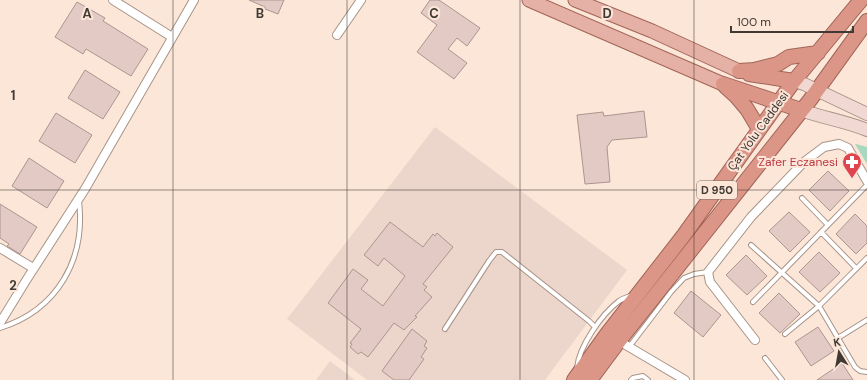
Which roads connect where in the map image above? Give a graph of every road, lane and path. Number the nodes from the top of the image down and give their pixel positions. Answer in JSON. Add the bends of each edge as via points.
{"nodes":[{"id":1,"x":113,"y":0,"type":"edge"},
{"id":2,"x":194,"y":0,"type":"edge"},
{"id":3,"x":361,"y":0,"type":"edge"},
{"id":4,"x":529,"y":0,"type":"edge"},
{"id":5,"x":575,"y":0,"type":"edge"},
{"id":6,"x":860,"y":0,"type":"edge"},
{"id":7,"x":867,"y":21,"type":"edge"},
{"id":8,"x":337,"y":35,"type":"dead end"},
{"id":9,"x":172,"y":37,"type":"junction"},
{"id":10,"x":818,"y":53,"type":"junction"},
{"id":11,"x":739,"y":71,"type":"junction"},
{"id":12,"x":794,"y":81,"type":"junction"},
{"id":13,"x":723,"y":84,"type":"junction"},
{"id":14,"x":817,"y":90,"type":"junction"},
{"id":15,"x":778,"y":103,"type":"junction"},
{"id":16,"x":801,"y":110,"type":"junction"},
{"id":17,"x":867,"y":114,"type":"edge"},
{"id":18,"x":759,"y":129,"type":"junction"},
{"id":19,"x":867,"y":130,"type":"edge"},
{"id":20,"x":867,"y":181,"type":"edge"},
{"id":21,"x":867,"y":185,"type":"edge"},
{"id":22,"x":802,"y":198,"type":"dead end"},
{"id":23,"x":79,"y":199,"type":"junction"},
{"id":24,"x":828,"y":225,"type":"junction"},
{"id":25,"x":821,"y":232,"type":"junction"},
{"id":26,"x":751,"y":245,"type":"dead end"},
{"id":27,"x":0,"y":248,"type":"edge"},
{"id":28,"x":867,"y":258,"type":"edge"},
{"id":29,"x":33,"y":268,"type":"junction"},
{"id":30,"x":856,"y":268,"type":"junction"},
{"id":31,"x":708,"y":272,"type":"junction"},
{"id":32,"x":782,"y":272,"type":"junction"},
{"id":33,"x":640,"y":292,"type":"junction"},
{"id":34,"x":753,"y":302,"type":"dead end"},
{"id":35,"x":819,"y":306,"type":"junction"},
{"id":36,"x":867,"y":320,"type":"edge"},
{"id":37,"x":0,"y":323,"type":"edge"},
{"id":38,"x":595,"y":327,"type":"junction"},
{"id":39,"x":0,"y":328,"type":"edge"},
{"id":40,"x":445,"y":330,"type":"dead end"},
{"id":41,"x":785,"y":334,"type":"dead end"},
{"id":42,"x":838,"y":338,"type":"junction"},
{"id":43,"x":755,"y":340,"type":"dead end"},
{"id":44,"x":624,"y":344,"type":"junction"},
{"id":45,"x":765,"y":358,"type":"dead end"},
{"id":46,"x":867,"y":372,"type":"edge"},
{"id":47,"x":580,"y":379,"type":"edge"},
{"id":48,"x":631,"y":380,"type":"edge"},
{"id":49,"x":648,"y":380,"type":"edge"},
{"id":50,"x":685,"y":380,"type":"edge"},
{"id":51,"x":782,"y":380,"type":"edge"}],
"edges":[{"from":1,"to":9,"type":"street"},
{"from":2,"to":9,"type":"street"},
{"from":3,"to":8,"type":"street"},
{"from":4,"to":13,"type":"main road"},
{"from":5,"to":11,"type":"main road","via":[[652,31]]},
{"from":6,"to":10,"type":"highway","name":"Çat Yolu Caddesi","number":"D 950"},
{"from":7,"to":14,"type":"highway","name":"Çat Yolu Caddesi","number":"D 950"},
{"from":9,"to":23,"type":"street"},
{"from":10,"to":11,"type":"highway","via":[[789,57],[778,64]]},
{"from":10,"to":12,"type":"highway","name":"Çat Yolu Caddesi","number":"D 950"},
{"from":11,"to":12,"type":"highway"},
{"from":12,"to":14,"type":"main road"},
{"from":12,"to":15,"type":"highway","name":"Çat Yolu Caddesi","number":"D 950"},
{"from":13,"to":15,"type":"highway"},
{"from":13,"to":18,"type":"highway","via":[[747,109]]},
{"from":14,"to":16,"type":"highway","name":"Çat Yolu Caddesi","number":"D 950"},
{"from":14,"to":17,"type":"main road"},
{"from":15,"to":16,"type":"highway"},
{"from":15,"to":18,"type":"highway","name":"Çat Yolu Caddesi","number":"D 950"},
{"from":16,"to":19,"type":"main road"},
{"from":16,"to":44,"type":"highway","name":"Çat Yolu Caddesi","number":"D 950"},
{"from":18,"to":33,"type":"highway","name":"Çat Yolu Caddesi","number":"D 950"},
{"from":20,"to":31,"type":"street","via":[[848,148],[838,144],[824,147],[804,162],[751,217]]},
{"from":21,"to":24,"type":"lane"},
{"from":22,"to":24,"type":"lane"},
{"from":23,"to":29,"type":"street"},
{"from":23,"to":39,"type":"lane","via":[[78,243],[63,281],[37,310],[15,323]]},
{"from":24,"to":25,"type":"lane"},
{"from":25,"to":30,"type":"lane"},
{"from":25,"to":32,"type":"lane"},
{"from":26,"to":32,"type":"lane"},
{"from":27,"to":29,"type":"street"},
{"from":28,"to":30,"type":"lane"},
{"from":29,"to":37,"type":"street"},
{"from":30,"to":35,"type":"lane"},
{"from":31,"to":43,"type":"street","via":[[710,282]]},
{"from":31,"to":44,"type":"lane","via":[[684,278]]},
{"from":32,"to":34,"type":"lane"},
{"from":32,"to":35,"type":"lane"},
{"from":33,"to":38,"type":"lane","via":[[620,300]]},
{"from":33,"to":47,"type":"highway","name":"Çat Yolu Caddesi","number":"D 950","via":[[607,334]]},
{"from":35,"to":41,"type":"lane"},
{"from":35,"to":42,"type":"lane"},
{"from":36,"to":42,"type":"lane"},
{"from":38,"to":40,"type":"lane","via":[[502,252],[496,252]]},
{"from":38,"to":47,"type":"lane","via":[[578,359]]},
{"from":42,"to":46,"type":"lane","via":[[855,367]]},
{"from":44,"to":47,"type":"highway","name":"Çat Yolu Caddesi","number":"D 950"},
{"from":44,"to":50,"type":"street"},
{"from":45,"to":51,"type":"lane"},
{"from":48,"to":49,"type":"lane","via":[[643,376]]}]}
